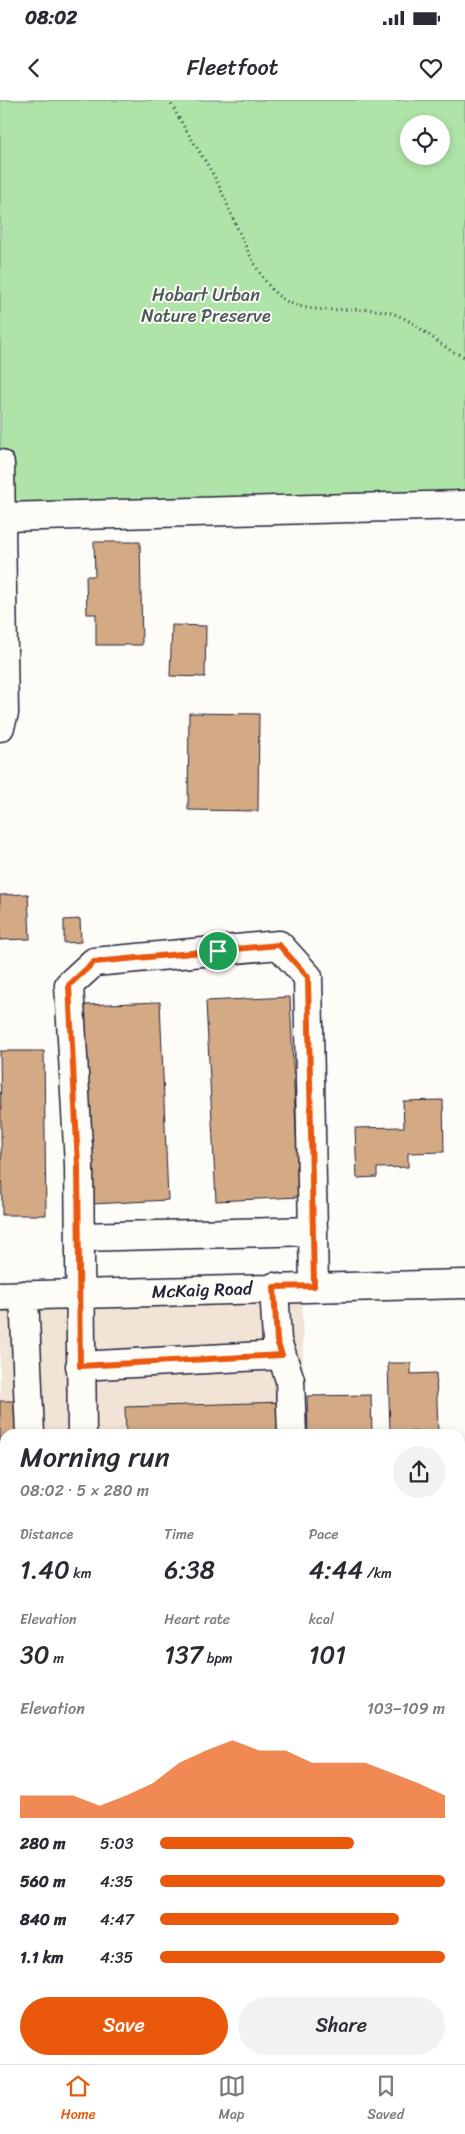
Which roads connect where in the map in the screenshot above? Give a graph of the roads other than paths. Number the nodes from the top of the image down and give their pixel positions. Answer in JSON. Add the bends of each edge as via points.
{"nodes":[{"id":1,"x":0,"y":464,"type":"edge"},
{"id":2,"x":465,"y":505,"type":"edge"},
{"id":3,"x":2,"y":517,"type":"junction"},
{"id":4,"x":0,"y":728,"type":"edge"},
{"id":5,"x":312,"y":1231,"type":"junction"},
{"id":6,"x":80,"y":1237,"type":"junction"},
{"id":7,"x":465,"y":1284,"type":"edge"},
{"id":8,"x":314,"y":1286,"type":"junction"},
{"id":9,"x":274,"y":1287,"type":"junction"},
{"id":10,"x":81,"y":1293,"type":"junction"},
{"id":11,"x":12,"y":1296,"type":"edge"},
{"id":12,"x":282,"y":1355,"type":"junction"},
{"id":13,"x":80,"y":1366,"type":"junction"},
{"id":14,"x":29,"y":1429,"type":"edge"},
{"id":15,"x":82,"y":1429,"type":"edge"},
{"id":16,"x":292,"y":1429,"type":"edge"}],
"edges":[{"from":1,"to":3,"type":"street"},
{"from":2,"to":3,"type":"street"},
{"from":3,"to":4,"type":"street","via":[[4,713]]},
{"from":5,"to":6,"type":"street"},
{"from":5,"to":6,"type":"street","via":[[308,977],[279,945],[94,962],[69,985]]},
{"from":5,"to":8,"type":"street"},
{"from":6,"to":10,"type":"street"},
{"from":7,"to":8,"type":"street","name":"McKaig Road"},
{"from":8,"to":9,"type":"street","name":"McKaig Road"},
{"from":9,"to":10,"type":"street","name":"McKaig Road"},
{"from":9,"to":12,"type":"street","via":[[277,1341]]},
{"from":10,"to":11,"type":"street","name":"McKaig Road"},
{"from":10,"to":13,"type":"street"},
{"from":11,"to":14,"type":"street"},
{"from":12,"to":13,"type":"street"},
{"from":12,"to":16,"type":"street","via":[[290,1380]]},
{"from":13,"to":15,"type":"street"}]}
